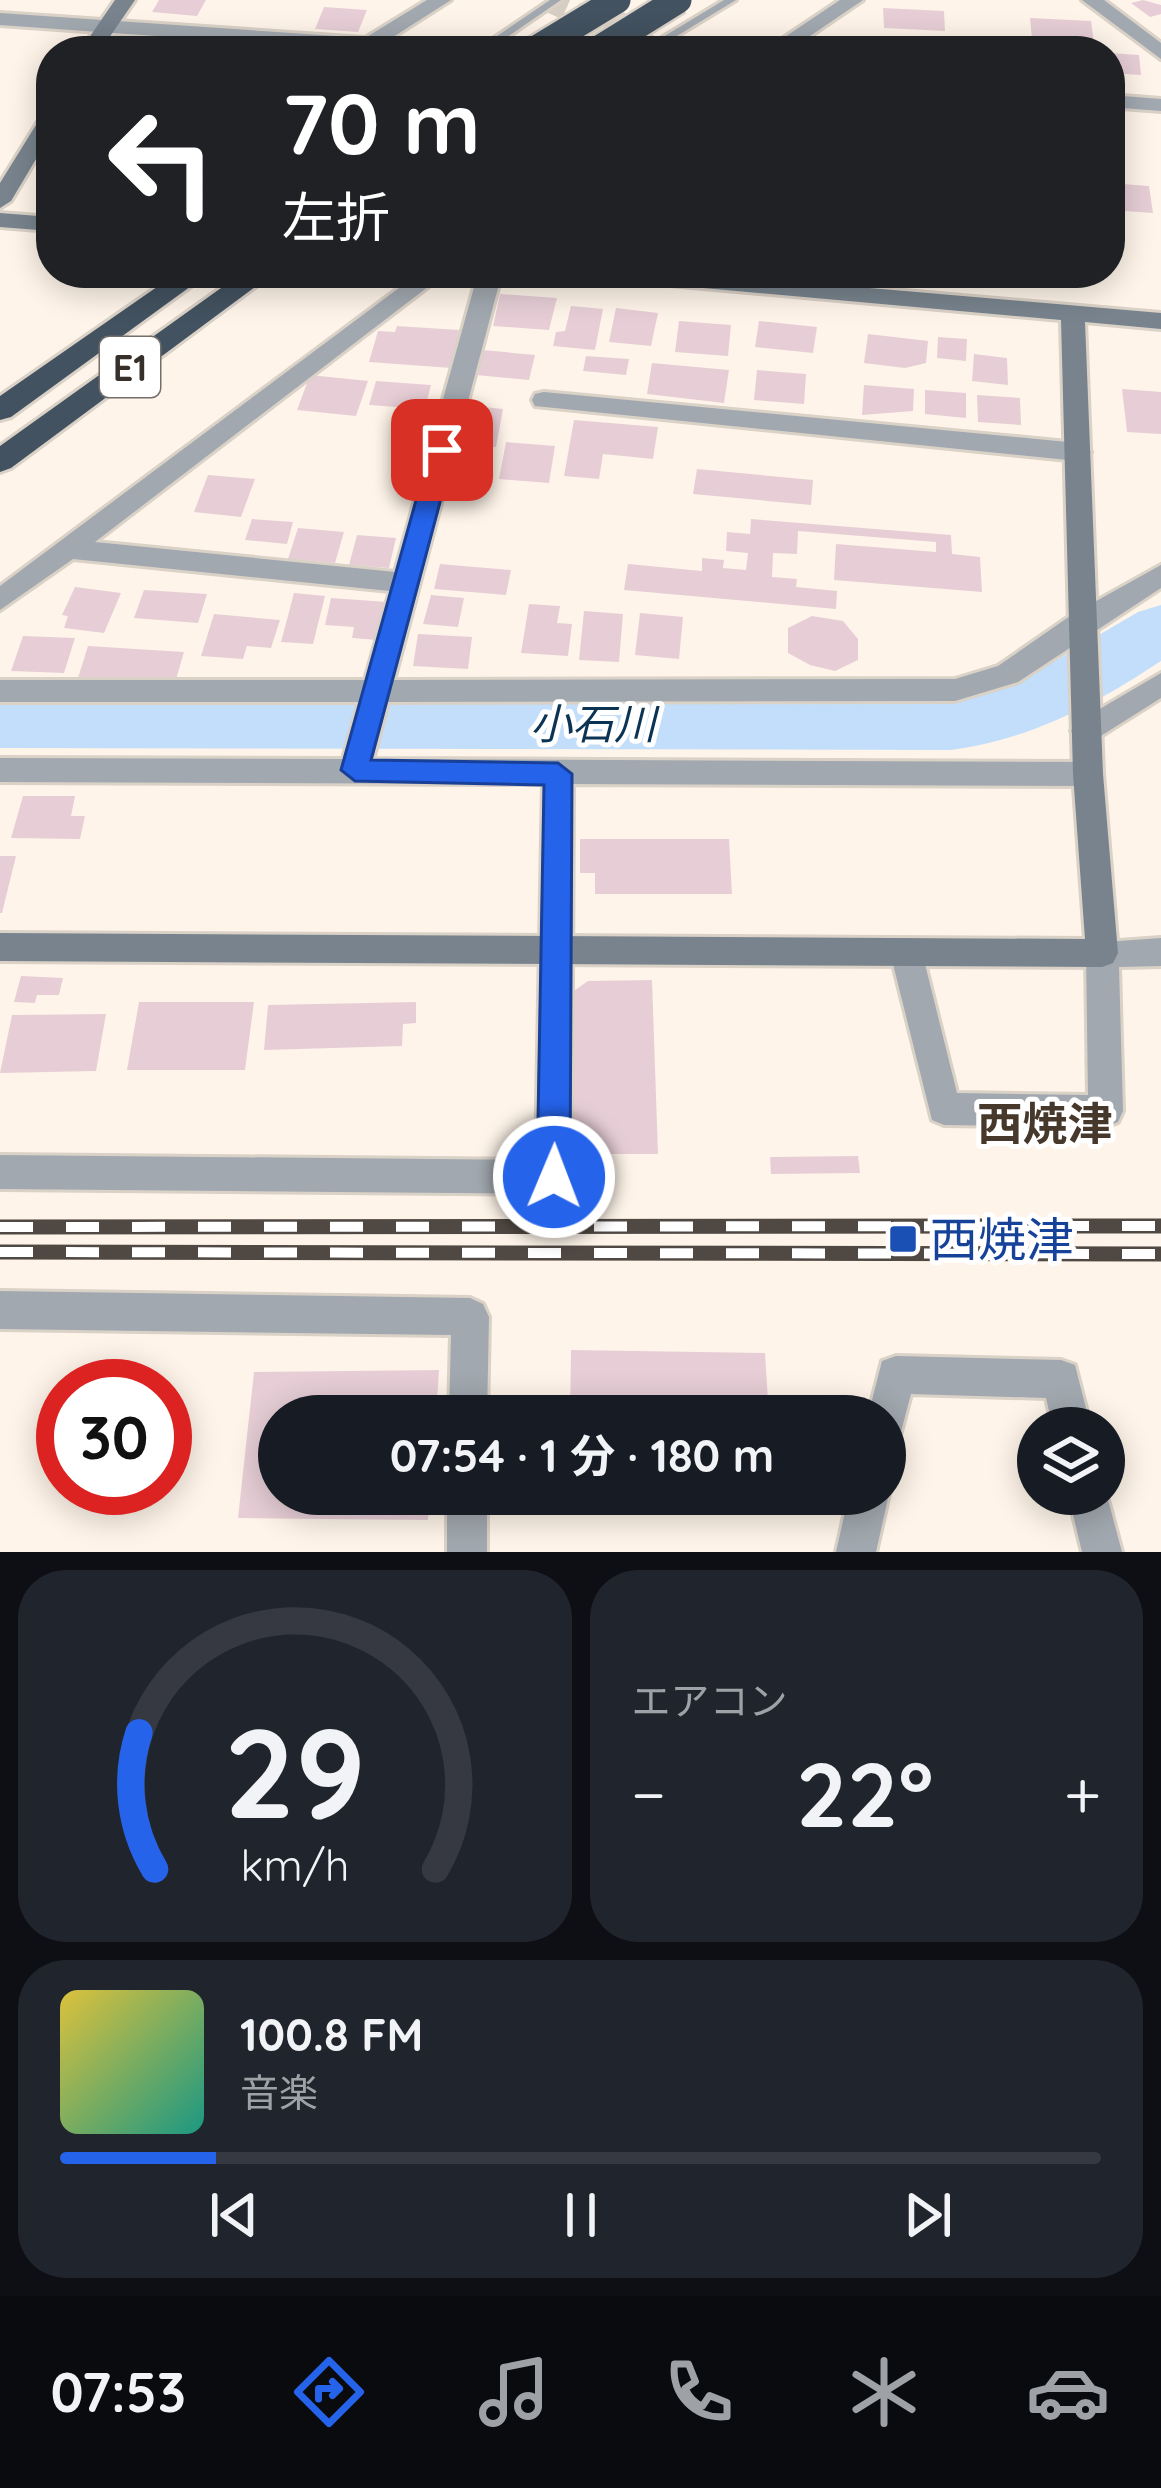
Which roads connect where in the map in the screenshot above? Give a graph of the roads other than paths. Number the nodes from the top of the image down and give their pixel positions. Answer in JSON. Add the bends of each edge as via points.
{"nodes":[{"id":1,"x":125,"y":0,"type":"edge"},
{"id":2,"x":441,"y":0,"type":"edge"},
{"id":3,"x":556,"y":0,"type":"edge"},
{"id":4,"x":617,"y":0,"type":"edge"},
{"id":5,"x":678,"y":0,"type":"edge"},
{"id":6,"x":731,"y":0,"type":"edge"},
{"id":7,"x":853,"y":0,"type":"edge"},
{"id":8,"x":1101,"y":1,"type":"edge"},
{"id":9,"x":0,"y":19,"type":"edge"},
{"id":10,"x":104,"y":26,"type":"junction"},
{"id":11,"x":98,"y":36,"type":"edge"},
{"id":12,"x":221,"y":36,"type":"edge"},
{"id":13,"x":382,"y":36,"type":"edge"},
{"id":14,"x":502,"y":36,"type":"edge"},
{"id":15,"x":558,"y":36,"type":"edge"},
{"id":16,"x":620,"y":36,"type":"edge"},
{"id":17,"x":670,"y":36,"type":"edge"},
{"id":18,"x":797,"y":36,"type":"edge"},
{"id":19,"x":1161,"y":53,"type":"edge"},
{"id":20,"x":1125,"y":102,"type":"edge"},
{"id":21,"x":1161,"y":105,"type":"edge"},
{"id":22,"x":36,"y":141,"type":"edge"},
{"id":23,"x":0,"y":201,"type":"edge"},
{"id":24,"x":0,"y":220,"type":"edge"},
{"id":25,"x":36,"y":223,"type":"edge"},
{"id":26,"x":166,"y":288,"type":"edge"},
{"id":27,"x":239,"y":288,"type":"edge"},
{"id":28,"x":414,"y":288,"type":"edge"},
{"id":29,"x":486,"y":288,"type":"edge"},
{"id":30,"x":782,"y":288,"type":"edge"},
{"id":31,"x":1073,"y":314,"type":"junction"},
{"id":32,"x":1161,"y":321,"type":"edge"},
{"id":33,"x":544,"y":400,"type":"dead end"},
{"id":34,"x":11,"y":402,"type":"edge"},
{"id":35,"x":1078,"y":452,"type":"junction"},
{"id":36,"x":0,"y":460,"type":"edge"},
{"id":37,"x":68,"y":549,"type":"junction"},
{"id":38,"x":1161,"y":575,"type":"edge"},
{"id":39,"x":406,"y":583,"type":"junction"},
{"id":40,"x":0,"y":600,"type":"edge"},
{"id":41,"x":1083,"y":620,"type":"junction"},
{"id":42,"x":1161,"y":685,"type":"edge"},
{"id":43,"x":0,"y":691,"type":"edge"},
{"id":44,"x":375,"y":694,"type":"junction"},
{"id":45,"x":1086,"y":731,"type":"junction"},
{"id":46,"x":0,"y":770,"type":"edge"},
{"id":47,"x":355,"y":770,"type":"junction"},
{"id":48,"x":558,"y":774,"type":"junction"},
{"id":49,"x":1088,"y":774,"type":"junction"},
{"id":50,"x":0,"y":947,"type":"edge"},
{"id":51,"x":557,"y":951,"type":"junction"},
{"id":52,"x":906,"y":952,"type":"junction"},
{"id":53,"x":1161,"y":952,"type":"edge"},
{"id":54,"x":1102,"y":953,"type":"junction"},
{"id":55,"x":0,"y":1172,"type":"edge"},
{"id":56,"x":0,"y":1310,"type":"edge"},
{"id":57,"x":469,"y":1395,"type":"edge"},
{"id":58,"x":892,"y":1395,"type":"edge"},
{"id":59,"x":1067,"y":1407,"type":"edge"},
{"id":60,"x":467,"y":1515,"type":"edge"},
{"id":61,"x":864,"y":1515,"type":"edge"},
{"id":62,"x":1093,"y":1515,"type":"edge"},
{"id":63,"x":466,"y":1552,"type":"edge"},
{"id":64,"x":856,"y":1552,"type":"edge"},
{"id":65,"x":1102,"y":1552,"type":"edge"}],
"edges":[{"from":1,"to":10,"type":"street"},
{"from":2,"to":13,"type":"street"},
{"from":3,"to":14,"type":"lane"},
{"from":4,"to":15,"type":"highway","bridge":true},
{"from":5,"to":16,"type":"highway","bridge":true},
{"from":6,"to":17,"type":"lane"},
{"from":7,"to":18,"type":"street"},
{"from":8,"to":19,"type":"street"},
{"from":9,"to":10,"type":"street"},
{"from":10,"to":11,"type":"street"},
{"from":10,"to":12,"type":"street"},
{"from":20,"to":21,"type":"street"},
{"from":22,"to":23,"type":"street"},
{"from":24,"to":25,"type":"street"},
{"from":26,"to":34,"type":"highway","number":"E1"},
{"from":27,"to":36,"type":"highway","number":"E1"},
{"from":28,"to":37,"type":"street"},
{"from":29,"to":39,"type":"street"},
{"from":30,"to":31,"type":"street"},
{"from":31,"to":32,"type":"street"},
{"from":31,"to":35,"type":"street"},
{"from":33,"to":35,"type":"street"},
{"from":35,"to":41,"type":"street"},
{"from":37,"to":39,"type":"street"},
{"from":37,"to":40,"type":"street"},
{"from":38,"to":41,"type":"street"},
{"from":39,"to":44,"type":"street"},
{"from":41,"to":44,"type":"street","via":[[1007,674],[955,690]]},
{"from":41,"to":45,"type":"street"},
{"from":42,"to":45,"type":"street"},
{"from":43,"to":44,"type":"street"},
{"from":44,"to":47,"type":"street"},
{"from":45,"to":49,"type":"street"},
{"from":46,"to":47,"type":"street"},
{"from":47,"to":48,"type":"street"},
{"from":48,"to":49,"type":"street"},
{"from":48,"to":51,"type":"street"},
{"from":49,"to":54,"type":"street"},
{"from":50,"to":51,"type":"street"},
{"from":51,"to":52,"type":"street"},
{"from":51,"to":55,"type":"street","via":[[554,1177]]},
{"from":52,"to":54,"type":"street"},
{"from":52,"to":54,"type":"street","via":[[944,1109],[1106,1112]]},
{"from":53,"to":54,"type":"street"},
{"from":56,"to":57,"type":"street","via":[[470,1317]]},
{"from":58,"to":59,"type":"street","via":[[896,1376],[1061,1379]]},
{"from":60,"to":63,"type":"street"},
{"from":61,"to":64,"type":"street"},
{"from":62,"to":65,"type":"street"}]}
